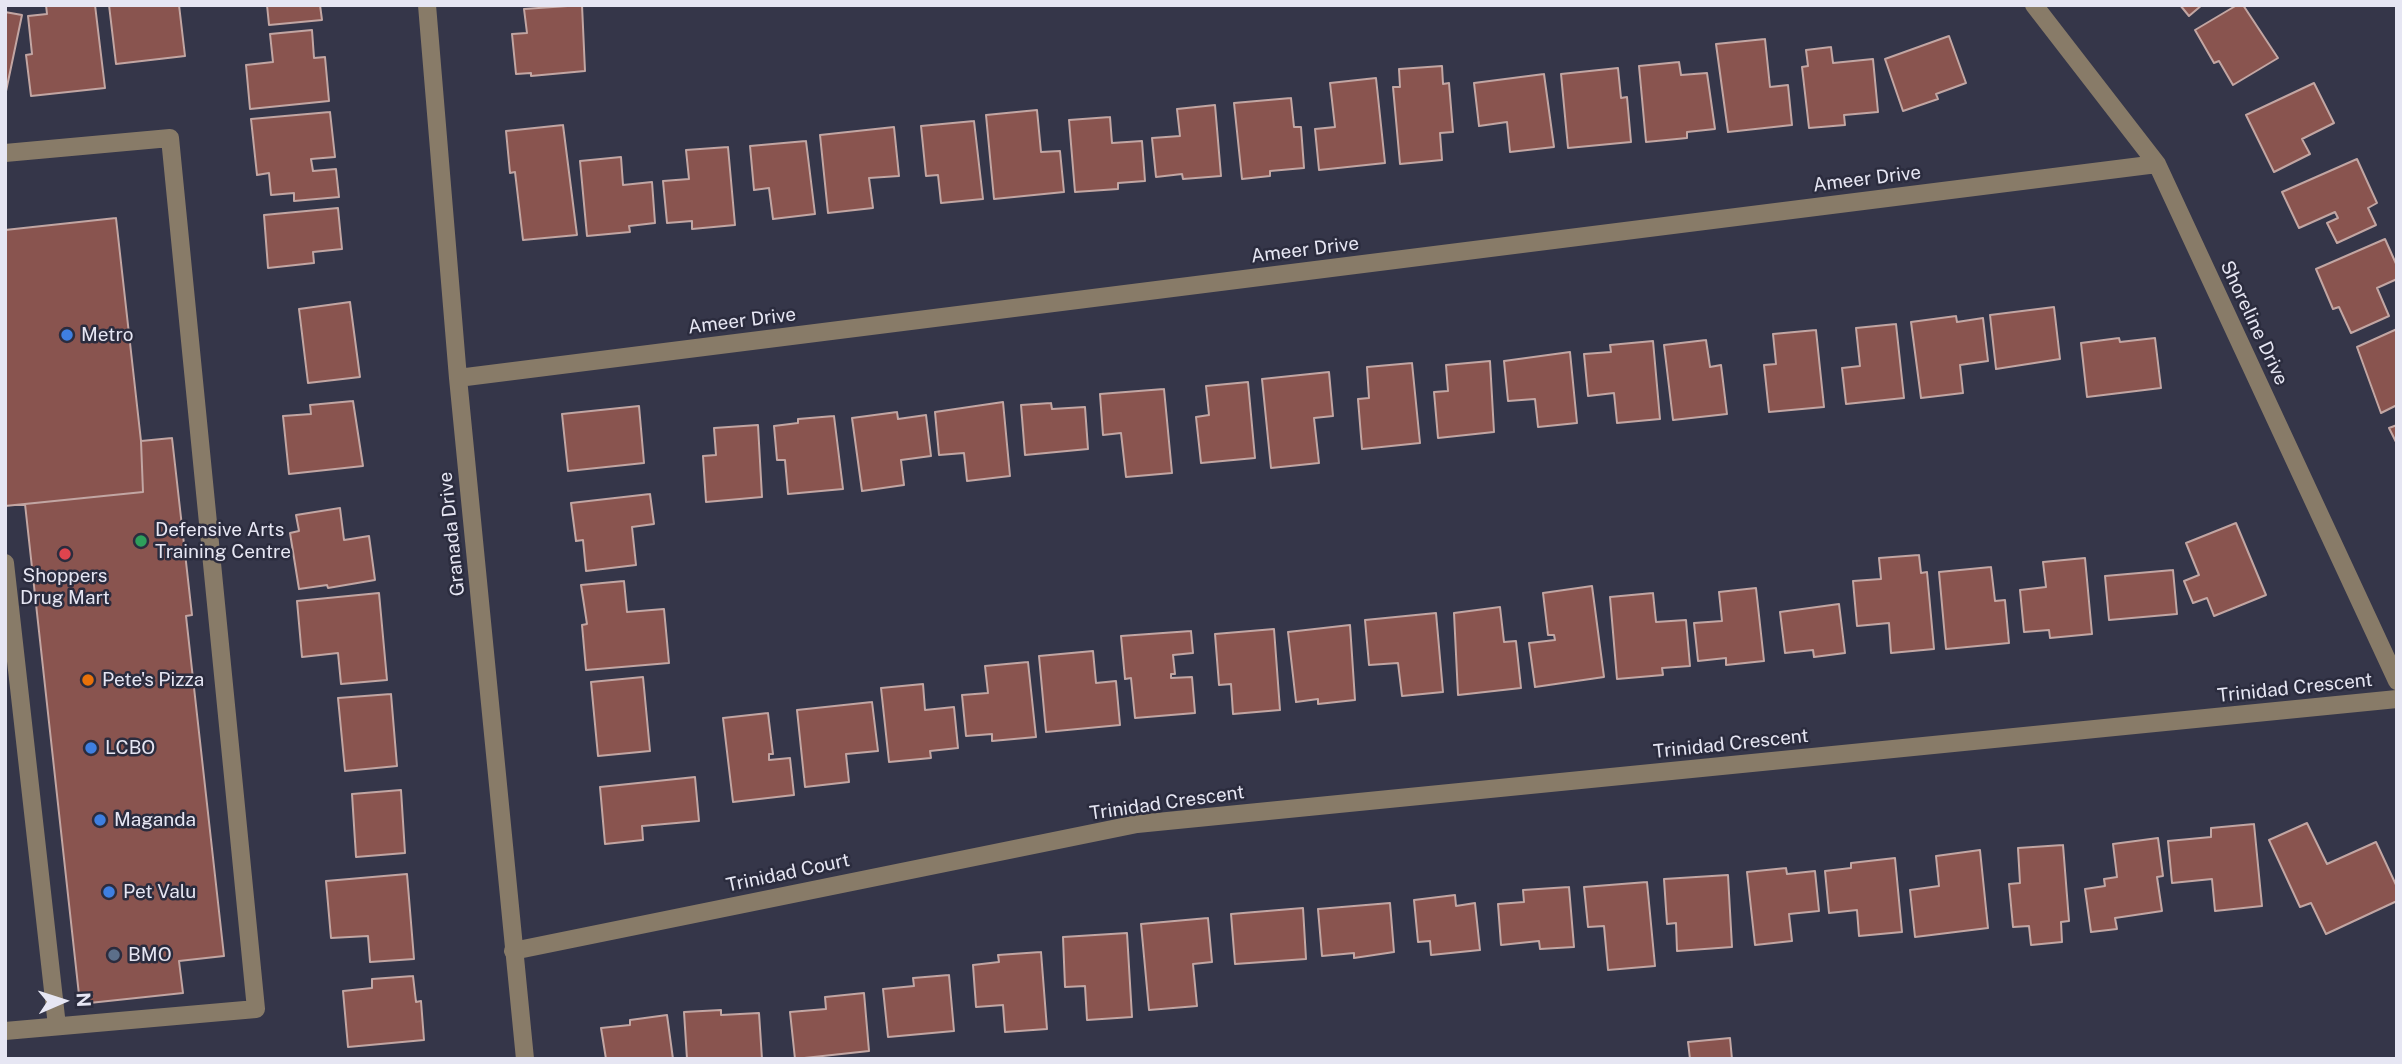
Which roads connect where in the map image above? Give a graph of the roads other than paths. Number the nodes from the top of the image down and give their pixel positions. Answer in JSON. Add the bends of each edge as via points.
{"nodes":[{"id":1,"x":427,"y":5,"type":"edge"},
{"id":2,"x":2034,"y":5,"type":"edge"},
{"id":3,"x":5,"y":153,"type":"edge"},
{"id":4,"x":2157,"y":164,"type":"junction"},
{"id":5,"x":458,"y":378,"type":"junction"},
{"id":6,"x":5,"y":563,"type":"edge"},
{"id":7,"x":2397,"y":681,"type":"edge"},
{"id":8,"x":2397,"y":699,"type":"edge"},
{"id":9,"x":1070,"y":837,"type":"joint"},
{"id":10,"x":513,"y":951,"type":"junction"},
{"id":11,"x":57,"y":1026,"type":"junction"},
{"id":12,"x":5,"y":1031,"type":"edge"},
{"id":13,"x":525,"y":1059,"type":"edge"}],
"edges":[{"from":1,"to":5,"type":"street","name":"Granada Drive"},
{"from":2,"to":4,"type":"street","name":"Shoreline Drive"},
{"from":3,"to":11,"type":"street","via":[[170,138],[256,1009]]},
{"from":4,"to":5,"type":"street","name":"Ameer Drive"},
{"from":4,"to":7,"type":"street","name":"Shoreline Drive"},
{"from":5,"to":10,"type":"street","name":"Granada Drive"},
{"from":6,"to":11,"type":"street"},
{"from":8,"to":9,"type":"street","name":"Trinidad Crescent","via":[[1137,824]]},
{"from":9,"to":10,"type":"street","name":"Trinidad Court"},
{"from":10,"to":13,"type":"street","name":"Granada Drive"},
{"from":11,"to":12,"type":"street"}]}
